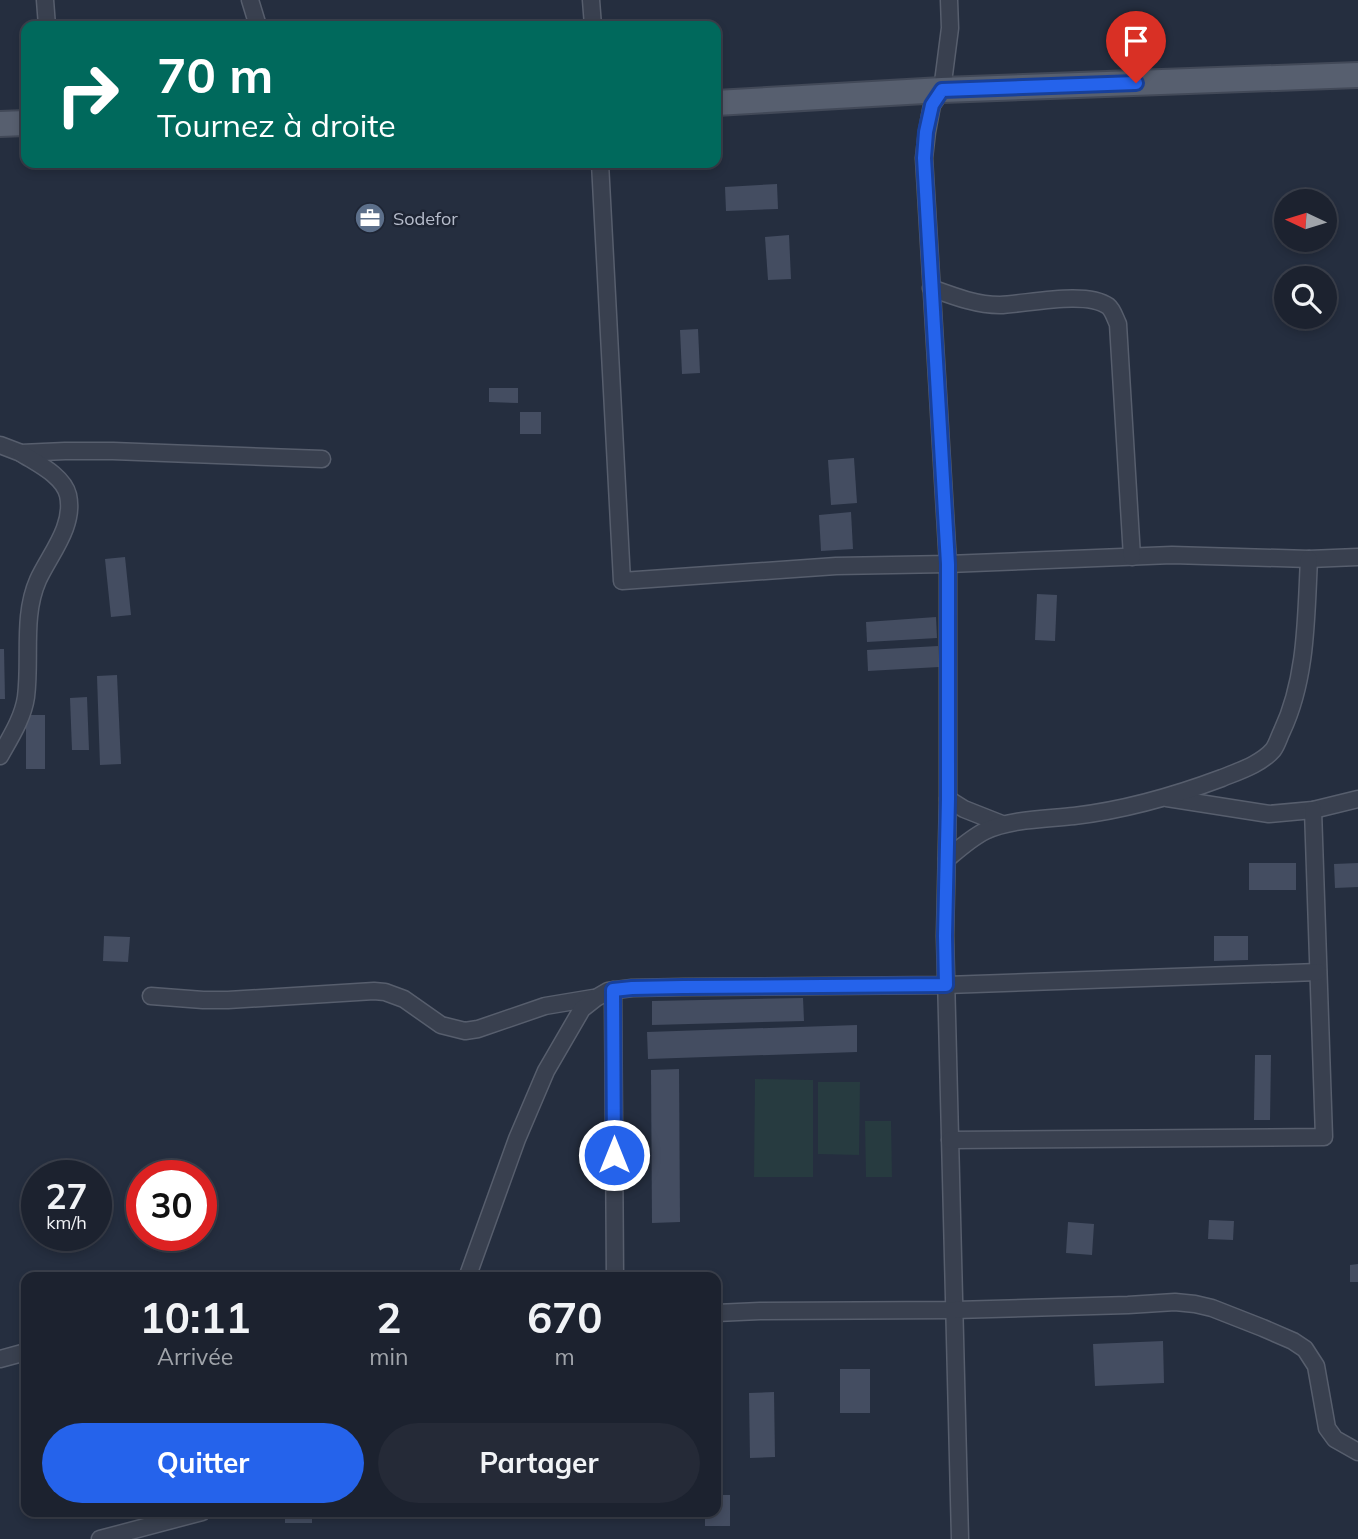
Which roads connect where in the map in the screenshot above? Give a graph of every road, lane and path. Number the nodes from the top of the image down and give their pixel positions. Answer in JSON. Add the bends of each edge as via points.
{"nodes":[{"id":1,"x":46,"y":0,"type":"edge"},
{"id":2,"x":250,"y":0,"type":"edge"},
{"id":3,"x":591,"y":0,"type":"edge"},
{"id":4,"x":949,"y":0,"type":"edge"},
{"id":5,"x":47,"y":21,"type":"edge"},
{"id":6,"x":256,"y":21,"type":"edge"},
{"id":7,"x":593,"y":21,"type":"edge"},
{"id":8,"x":1358,"y":75,"type":"edge"},
{"id":9,"x":942,"y":90,"type":"junction"},
{"id":10,"x":721,"y":103,"type":"edge"},
{"id":11,"x":21,"y":123,"type":"edge"},
{"id":12,"x":0,"y":124,"type":"edge"},
{"id":13,"x":600,"y":168,"type":"edge"},
{"id":14,"x":931,"y":288,"type":"junction"},
{"id":15,"x":0,"y":445,"type":"edge"},
{"id":16,"x":21,"y":453,"type":"junction"},
{"id":17,"x":322,"y":459,"type":"dead end"},
{"id":18,"x":1132,"y":556,"type":"junction"},
{"id":19,"x":1358,"y":557,"type":"edge"},
{"id":20,"x":1309,"y":559,"type":"junction"},
{"id":21,"x":948,"y":564,"type":"junction"},
{"id":22,"x":0,"y":756,"type":"edge"},
{"id":23,"x":1165,"y":798,"type":"junction"},
{"id":24,"x":948,"y":799,"type":"junction"},
{"id":25,"x":1358,"y":799,"type":"edge"},
{"id":26,"x":1313,"y":810,"type":"junction"},
{"id":27,"x":1002,"y":824,"type":"junction"},
{"id":28,"x":947,"y":859,"type":"junction"},
{"id":29,"x":1318,"y":972,"type":"junction"},
{"id":30,"x":946,"y":985,"type":"junction"},
{"id":31,"x":613,"y":990,"type":"junction"},
{"id":32,"x":151,"y":996,"type":"dead end"},
{"id":33,"x":596,"y":998,"type":"junction"},
{"id":34,"x":950,"y":1140,"type":"junction"},
{"id":35,"x":469,"y":1272,"type":"edge"},
{"id":36,"x":615,"y":1272,"type":"edge"},
{"id":37,"x":955,"y":1310,"type":"junction"},
{"id":38,"x":721,"y":1313,"type":"edge"},
{"id":39,"x":21,"y":1353,"type":"edge"},
{"id":40,"x":0,"y":1359,"type":"edge"},
{"id":41,"x":1358,"y":1452,"type":"edge"},
{"id":42,"x":183,"y":1517,"type":"edge"},
{"id":43,"x":100,"y":1539,"type":"edge"},
{"id":44,"x":960,"y":1539,"type":"edge"}],
"edges":[{"from":1,"to":5,"type":"street"},
{"from":2,"to":6,"type":"street"},
{"from":3,"to":7,"type":"street"},
{"from":4,"to":9,"type":"street"},
{"from":8,"to":9,"type":"main road"},
{"from":9,"to":10,"type":"main road"},
{"from":9,"to":14,"type":"street","via":[[932,105],[924,158]]},
{"from":11,"to":12,"type":"main road"},
{"from":13,"to":21,"type":"street","via":[[622,581],[836,566]]},
{"from":14,"to":18,"type":"street","via":[[985,304],[1082,298],[1110,307],[1118,324]]},
{"from":14,"to":21,"type":"street"},
{"from":15,"to":16,"type":"street"},
{"from":16,"to":17,"type":"street","via":[[113,451]]},
{"from":16,"to":22,"type":"street","via":[[62,483],[69,506],[64,532],[32,598],[26,700]]},
{"from":18,"to":20,"type":"street"},
{"from":18,"to":21,"type":"street"},
{"from":19,"to":20,"type":"street"},
{"from":20,"to":23,"type":"street","via":[[1299,674],[1290,714],[1273,750],[1238,772]]},
{"from":21,"to":24,"type":"street"},
{"from":23,"to":26,"type":"street","via":[[1269,814]]},
{"from":23,"to":27,"type":"street","via":[[1091,814]]},
{"from":24,"to":27,"type":"street"},
{"from":24,"to":28,"type":"street"},
{"from":25,"to":26,"type":"street"},
{"from":26,"to":29,"type":"street"},
{"from":27,"to":28,"type":"street","via":[[976,836]]},
{"from":28,"to":30,"type":"street"},
{"from":29,"to":30,"type":"street"},
{"from":29,"to":34,"type":"street","via":[[1324,1137]]},
{"from":30,"to":31,"type":"street"},
{"from":30,"to":34,"type":"street"},
{"from":31,"to":33,"type":"street"},
{"from":31,"to":36,"type":"street"},
{"from":32,"to":33,"type":"street","via":[[228,1000],[386,992],[441,1025],[465,1031],[545,1006]]},
{"from":33,"to":35,"type":"street","via":[[582,1009],[545,1071]]},
{"from":34,"to":37,"type":"street"},
{"from":37,"to":38,"type":"street"},
{"from":37,"to":41,"type":"street","via":[[1175,1302],[1212,1308],[1305,1349],[1316,1366],[1328,1428],[1335,1439]]},
{"from":37,"to":44,"type":"street"},
{"from":39,"to":40,"type":"street"},
{"from":42,"to":43,"type":"street"}]}
